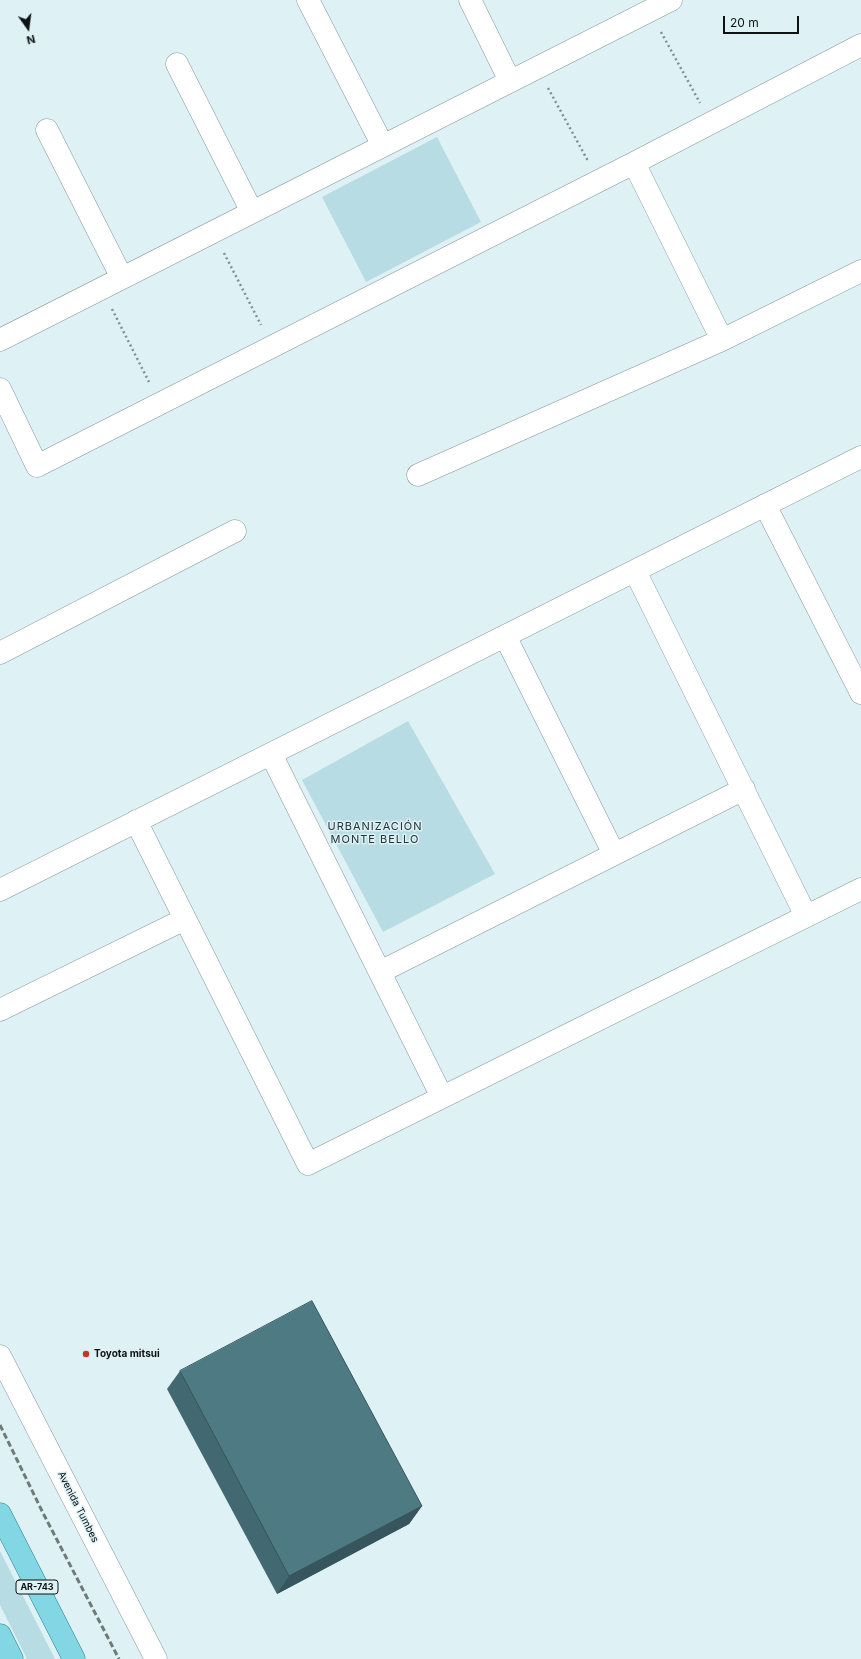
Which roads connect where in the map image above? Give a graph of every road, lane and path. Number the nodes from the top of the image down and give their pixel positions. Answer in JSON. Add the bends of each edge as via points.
{"nodes":[{"id":1,"x":308,"y":0,"type":"edge"},
{"id":2,"x":470,"y":0,"type":"edge"},
{"id":3,"x":671,"y":0,"type":"edge"},
{"id":4,"x":639,"y":9,"type":"edge"},
{"id":5,"x":861,"y":45,"type":"edge"},
{"id":6,"x":177,"y":64,"type":"dead end"},
{"id":7,"x":537,"y":68,"type":"junction"},
{"id":8,"x":510,"y":81,"type":"junction"},
{"id":9,"x":711,"y":123,"type":"junction"},
{"id":10,"x":47,"y":130,"type":"dead end"},
{"id":11,"x":383,"y":146,"type":"junction"},
{"id":12,"x":634,"y":163,"type":"junction"},
{"id":13,"x":598,"y":181,"type":"junction"},
{"id":14,"x":252,"y":212,"type":"junction"},
{"id":15,"x":213,"y":232,"type":"junction"},
{"id":16,"x":861,"y":271,"type":"edge"},
{"id":17,"x":122,"y":278,"type":"junction"},
{"id":18,"x":102,"y":288,"type":"junction"},
{"id":19,"x":0,"y":339,"type":"edge"},
{"id":20,"x":722,"y":340,"type":"junction"},
{"id":21,"x":272,"y":347,"type":"junction"},
{"id":22,"x":0,"y":388,"type":"edge"},
{"id":23,"x":161,"y":403,"type":"junction"},
{"id":24,"x":861,"y":457,"type":"edge"},
{"id":25,"x":418,"y":475,"type":"dead end"},
{"id":26,"x":765,"y":505,"type":"junction"},
{"id":27,"x":235,"y":531,"type":"dead end"},
{"id":28,"x":635,"y":570,"type":"junction"},
{"id":29,"x":505,"y":636,"type":"junction"},
{"id":30,"x":0,"y":653,"type":"edge"},
{"id":31,"x":861,"y":693,"type":"edge"},
{"id":32,"x":271,"y":754,"type":"junction"},
{"id":33,"x":744,"y":789,"type":"junction"},
{"id":34,"x":136,"y":821,"type":"junction"},
{"id":35,"x":614,"y":854,"type":"junction"},
{"id":36,"x":861,"y":889,"type":"edge"},
{"id":37,"x":0,"y":890,"type":"edge"},
{"id":38,"x":806,"y":916,"type":"junction"},
{"id":39,"x":186,"y":919,"type":"junction"},
{"id":40,"x":380,"y":972,"type":"junction"},
{"id":41,"x":0,"y":1010,"type":"edge"},
{"id":42,"x":442,"y":1098,"type":"junction"},
{"id":43,"x":0,"y":1356,"type":"edge"},
{"id":44,"x":0,"y":1514,"type":"edge"},
{"id":45,"x":0,"y":1635,"type":"edge"},
{"id":46,"x":12,"y":1659,"type":"edge"},
{"id":47,"x":74,"y":1659,"type":"edge"},
{"id":48,"x":156,"y":1659,"type":"edge"}],
"edges":[{"from":1,"to":11,"type":"street"},
{"from":2,"to":8,"type":"street"},
{"from":3,"to":4,"type":"street"},
{"from":4,"to":7,"type":"street"},
{"from":4,"to":9,"type":"path"},
{"from":5,"to":9,"type":"street"},
{"from":6,"to":14,"type":"street"},
{"from":7,"to":8,"type":"street"},
{"from":7,"to":13,"type":"path"},
{"from":8,"to":11,"type":"street"},
{"from":9,"to":12,"type":"street"},
{"from":10,"to":17,"type":"street"},
{"from":11,"to":14,"type":"street"},
{"from":12,"to":13,"type":"street"},
{"from":12,"to":20,"type":"street"},
{"from":13,"to":21,"type":"street"},
{"from":14,"to":15,"type":"street"},
{"from":15,"to":17,"type":"street"},
{"from":15,"to":21,"type":"path"},
{"from":16,"to":20,"type":"street"},
{"from":17,"to":18,"type":"street"},
{"from":18,"to":19,"type":"street"},
{"from":18,"to":23,"type":"path"},
{"from":20,"to":25,"type":"street"},
{"from":21,"to":23,"type":"street"},
{"from":22,"to":23,"type":"street","via":[[37,466]]},
{"from":24,"to":26,"type":"street"},
{"from":26,"to":28,"type":"street"},
{"from":26,"to":31,"type":"street"},
{"from":27,"to":30,"type":"street"},
{"from":28,"to":29,"type":"street"},
{"from":28,"to":33,"type":"street"},
{"from":29,"to":32,"type":"street"},
{"from":29,"to":35,"type":"street"},
{"from":32,"to":34,"type":"street"},
{"from":32,"to":40,"type":"street"},
{"from":33,"to":35,"type":"street"},
{"from":33,"to":38,"type":"street"},
{"from":34,"to":37,"type":"street"},
{"from":34,"to":39,"type":"street"},
{"from":35,"to":40,"type":"street"},
{"from":36,"to":38,"type":"street"},
{"from":38,"to":42,"type":"street"},
{"from":39,"to":41,"type":"street"},
{"from":39,"to":42,"type":"street","via":[[308,1164]]},
{"from":40,"to":42,"type":"street"},
{"from":43,"to":48,"type":"street","name":"Avenida Tumbes"},
{"from":44,"to":47,"type":"main road","number":"AR-743"},
{"from":45,"to":46,"type":"main road"}]}
